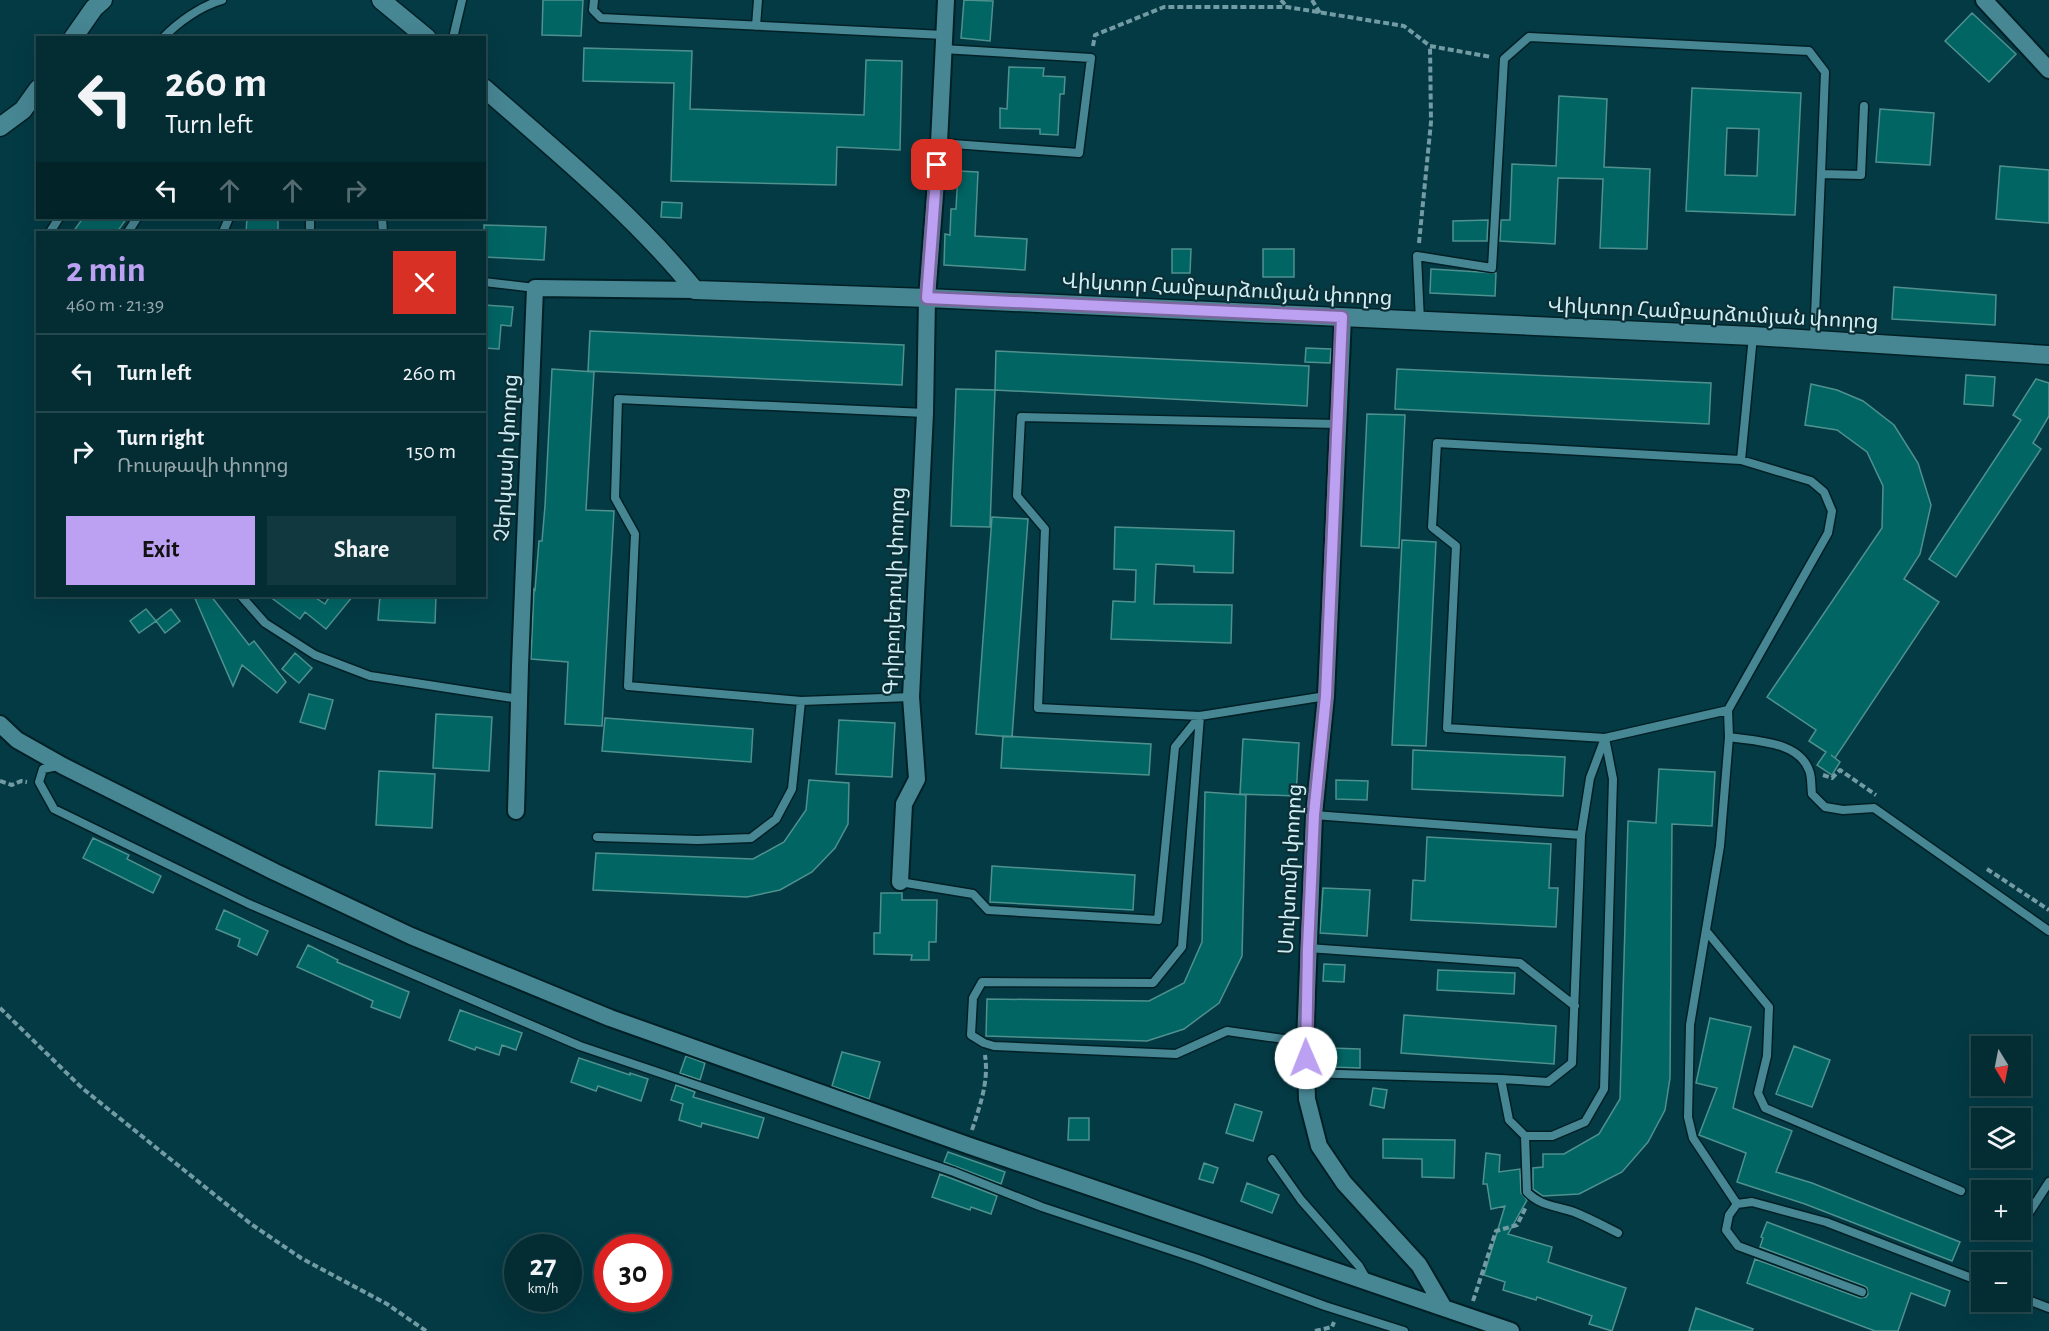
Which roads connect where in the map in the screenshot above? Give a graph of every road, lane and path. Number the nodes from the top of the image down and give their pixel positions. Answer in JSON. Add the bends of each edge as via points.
{"nodes":[{"id":1,"x":103,"y":0,"type":"edge"},
{"id":2,"x":222,"y":0,"type":"edge"},
{"id":3,"x":381,"y":0,"type":"edge"},
{"id":4,"x":462,"y":0,"type":"edge"},
{"id":5,"x":594,"y":0,"type":"edge"},
{"id":6,"x":758,"y":0,"type":"edge"},
{"id":7,"x":946,"y":0,"type":"edge"},
{"id":8,"x":1281,"y":0,"type":"edge"},
{"id":9,"x":1312,"y":0,"type":"edge"},
{"id":10,"x":1984,"y":0,"type":"edge"},
{"id":11,"x":1287,"y":7,"type":"junction"},
{"id":12,"x":1320,"y":14,"type":"junction"},
{"id":13,"x":756,"y":26,"type":"junction"},
{"id":14,"x":74,"y":36,"type":"edge"},
{"id":15,"x":165,"y":36,"type":"edge"},
{"id":16,"x":425,"y":36,"type":"edge"},
{"id":17,"x":453,"y":36,"type":"edge"},
{"id":18,"x":944,"y":42,"type":"junction"},
{"id":19,"x":1430,"y":46,"type":"junction"},
{"id":20,"x":1091,"y":58,"type":"junction"},
{"id":21,"x":1504,"y":59,"type":"junction"},
{"id":22,"x":2049,"y":70,"type":"edge"},
{"id":23,"x":486,"y":90,"type":"edge"},
{"id":24,"x":36,"y":92,"type":"edge"},
{"id":25,"x":1864,"y":106,"type":"dead end"},
{"id":26,"x":0,"y":127,"type":"edge"},
{"id":27,"x":939,"y":143,"type":"junction"},
{"id":28,"x":1821,"y":174,"type":"junction"},
{"id":29,"x":1418,"y":256,"type":"junction"},
{"id":30,"x":486,"y":282,"type":"edge"},
{"id":31,"x":535,"y":288,"type":"junction"},
{"id":32,"x":695,"y":290,"type":"junction"},
{"id":33,"x":927,"y":298,"type":"junction"},
{"id":34,"x":1342,"y":317,"type":"junction"},
{"id":35,"x":1420,"y":321,"type":"junction"},
{"id":36,"x":1753,"y":336,"type":"junction"},
{"id":37,"x":1814,"y":339,"type":"junction"},
{"id":38,"x":2049,"y":355,"type":"edge"},
{"id":39,"x":925,"y":412,"type":"junction"},
{"id":40,"x":1338,"y":424,"type":"junction"},
{"id":41,"x":1741,"y":460,"type":"junction"},
{"id":42,"x":242,"y":597,"type":"edge"},
{"id":43,"x":1326,"y":696,"type":"junction"},
{"id":44,"x":911,"y":697,"type":"junction"},
{"id":45,"x":519,"y":699,"type":"junction"},
{"id":46,"x":801,"y":701,"type":"junction"},
{"id":47,"x":1728,"y":711,"type":"junction"},
{"id":48,"x":1200,"y":716,"type":"junction"},
{"id":49,"x":0,"y":724,"type":"edge"},
{"id":50,"x":1729,"y":737,"type":"junction"},
{"id":51,"x":1605,"y":738,"type":"junction"},
{"id":52,"x":63,"y":766,"type":"junction"},
{"id":53,"x":0,"y":781,"type":"edge"},
{"id":54,"x":39,"y":783,"type":"junction"},
{"id":55,"x":516,"y":811,"type":"dead end"},
{"id":56,"x":1314,"y":815,"type":"junction"},
{"id":57,"x":1581,"y":835,"type":"junction"},
{"id":58,"x":597,"y":837,"type":"dead end"},
{"id":59,"x":900,"y":882,"type":"joint"},
{"id":60,"x":2049,"y":931,"type":"edge"},
{"id":61,"x":1707,"y":932,"type":"junction"},
{"id":62,"x":1308,"y":948,"type":"junction"},
{"id":63,"x":1575,"y":1006,"type":"junction"},
{"id":64,"x":0,"y":1008,"type":"edge"},
{"id":65,"x":1305,"y":1042,"type":"junction"},
{"id":66,"x":987,"y":1066,"type":"dead end"},
{"id":67,"x":1307,"y":1073,"type":"junction"},
{"id":68,"x":1501,"y":1079,"type":"junction"},
{"id":69,"x":1525,"y":1137,"type":"junction"},
{"id":70,"x":967,"y":1145,"type":"junction"},
{"id":71,"x":1272,"y":1159,"type":"dead end"},
{"id":72,"x":2049,"y":1182,"type":"edge"},
{"id":73,"x":1961,"y":1191,"type":"dead end"},
{"id":74,"x":1527,"y":1192,"type":"junction"},
{"id":75,"x":1737,"y":1204,"type":"junction"},
{"id":76,"x":2031,"y":1210,"type":"edge"},
{"id":77,"x":1618,"y":1233,"type":"dead end"},
{"id":78,"x":1971,"y":1278,"type":"edge"},
{"id":79,"x":1369,"y":1282,"type":"junction"},
{"id":80,"x":1862,"y":1292,"type":"dead end"},
{"id":81,"x":2031,"y":1301,"type":"edge"},
{"id":82,"x":1444,"y":1308,"type":"junction"},
{"id":83,"x":2049,"y":1308,"type":"edge"},
{"id":84,"x":1468,"y":1316,"type":"junction"},
{"id":85,"x":426,"y":1331,"type":"edge"},
{"id":86,"x":1404,"y":1331,"type":"edge"},
{"id":87,"x":1511,"y":1331,"type":"edge"}],
"edges":[{"from":1,"to":14,"type":"street"},
{"from":2,"to":15,"type":"lane","via":[[211,3]]},
{"from":3,"to":16,"type":"street"},
{"from":4,"to":17,"type":"lane"},
{"from":5,"to":13,"type":"lane","via":[[593,10],[601,18]]},
{"from":6,"to":13,"type":"lane"},
{"from":7,"to":18,"type":"street","name":"Գրիբոյեդովի փողոց"},
{"from":8,"to":11,"type":"path"},
{"from":9,"to":12,"type":"path"},
{"from":10,"to":22,"type":"street"},
{"from":11,"to":12,"type":"path"},
{"from":11,"to":20,"type":"path","via":[[1164,8],[1095,35]]},
{"from":12,"to":19,"type":"path","via":[[1404,26]]},
{"from":13,"to":18,"type":"lane"},
{"from":18,"to":20,"type":"lane"},
{"from":18,"to":27,"type":"street","name":"Գրիբոյեդովի փողոց"},
{"from":19,"to":21,"type":"path"},
{"from":19,"to":29,"type":"path","via":[[1431,122]]},
{"from":20,"to":27,"type":"lane","via":[[1079,153]]},
{"from":21,"to":28,"type":"lane","via":[[1529,37],[1809,51],[1825,72]]},
{"from":21,"to":29,"type":"lane","via":[[1492,268]]},
{"from":23,"to":32,"type":"street","via":[[631,218]]},
{"from":24,"to":26,"type":"street","via":[[23,110]]},
{"from":25,"to":28,"type":"lane","via":[[1861,175]]},
{"from":27,"to":33,"type":"street","name":"Գրիբոյեդովի փողոց"},
{"from":28,"to":37,"type":"lane"},
{"from":29,"to":35,"type":"lane"},
{"from":30,"to":31,"type":"lane"},
{"from":31,"to":32,"type":"street"},
{"from":31,"to":45,"type":"street","name":"Չերկասի փողոց"},
{"from":32,"to":33,"type":"street","name":"Վիկտոր Համբարձումյան փողոց"},
{"from":33,"to":34,"type":"street","name":"Վիկտոր Համբարձումյան փողոց"},
{"from":33,"to":39,"type":"street","name":"Գրիբոյեդովի փողոց"},
{"from":34,"to":35,"type":"street","name":"Վիկտոր Համբարձումյան փողոց"},
{"from":34,"to":40,"type":"street","name":"Սուխումի փողոց"},
{"from":35,"to":36,"type":"street","name":"Վիկտոր Համբարձումյան փողոց"},
{"from":36,"to":37,"type":"street","name":"Վիկտոր Համբարձումյան փողոց"},
{"from":36,"to":41,"type":"lane"},
{"from":37,"to":38,"type":"street","name":"Վիկտոր Համբարձումյան փողոց"},
{"from":39,"to":44,"type":"street","name":"Գրիբոյեդովի փողոց"},
{"from":39,"to":46,"type":"lane","via":[[618,399],[615,498],[635,534],[628,686]]},
{"from":40,"to":43,"type":"street","name":"Սուխումի փողոց"},
{"from":40,"to":48,"type":"lane","via":[[1021,417],[1017,496],[1045,530],[1038,708]]},
{"from":41,"to":47,"type":"lane","via":[[1810,481],[1824,492],[1832,511],[1828,533]]},
{"from":41,"to":51,"type":"lane","via":[[1437,443],[1432,527],[1456,546],[1447,728]]},
{"from":42,"to":45,"type":"lane","via":[[265,623],[315,655],[370,676]]},
{"from":43,"to":48,"type":"lane"},
{"from":43,"to":56,"type":"street","name":"Սուխումի փողոց"},
{"from":44,"to":46,"type":"lane"},
{"from":44,"to":59,"type":"street","name":"Գրիբոյեդովի փողոց","via":[[917,779],[904,804]]},
{"from":45,"to":55,"type":"street","name":"Չերկասի փողոց"},
{"from":46,"to":58,"type":"lane","via":[[792,789],[776,819],[751,838]]},
{"from":47,"to":50,"type":"lane"},
{"from":47,"to":51,"type":"lane"},
{"from":48,"to":59,"type":"lane","via":[[1175,747],[1158,920],[988,910],[973,894]]},
{"from":48,"to":65,"type":"lane","via":[[1182,947],[1153,982],[981,982],[973,998],[971,1035],[994,1046],[1176,1054],[1227,1032]]},
{"from":49,"to":52,"type":"street","via":[[17,740]]},
{"from":50,"to":60,"type":"lane","via":[[1776,744],[1798,754],[1810,770],[1812,794],[1825,807],[1874,808]]},
{"from":50,"to":61,"type":"lane","via":[[1720,846]]},
{"from":51,"to":57,"type":"lane","via":[[1590,778]]},
{"from":51,"to":69,"type":"lane","via":[[1613,779],[1604,1089],[1585,1122],[1552,1136]]},
{"from":52,"to":54,"type":"lane","via":[[43,769]]},
{"from":52,"to":70,"type":"street","via":[[422,941],[610,1018]]},
{"from":53,"to":54,"type":"path","via":[[12,785],[21,781]]},
{"from":54,"to":86,"type":"lane","via":[[54,809],[92,828],[249,904],[580,1047],[954,1172],[1042,1207]]},
{"from":56,"to":57,"type":"lane"},
{"from":56,"to":62,"type":"street","name":"Սուխումի փողոց"},
{"from":57,"to":63,"type":"lane"},
{"from":61,"to":73,"type":"lane","via":[[1769,1007],[1767,1056],[1758,1093],[1765,1108]]},
{"from":61,"to":75,"type":"lane","via":[[1690,1025],[1688,1117],[1693,1138]]},
{"from":62,"to":63,"type":"lane","via":[[1520,963]]},
{"from":62,"to":65,"type":"street","name":"Սուխումի փողոց"},
{"from":63,"to":68,"type":"lane","via":[[1572,1063],[1548,1082]]},
{"from":64,"to":85,"type":"path","via":[[82,1088],[251,1224]]},
{"from":65,"to":67,"type":"street","name":"Սուխումի փողոց"},
{"from":66,"to":70,"type":"path","via":[[984,1093]]},
{"from":67,"to":68,"type":"lane"},
{"from":67,"to":82,"type":"street","name":"Սուխումի փողոց","via":[[1307,1099],[1319,1146],[1344,1182],[1419,1265]]},
{"from":68,"to":69,"type":"lane","via":[[1509,1120]]},
{"from":69,"to":74,"type":"lane"},
{"from":70,"to":79,"type":"street"},
{"from":71,"to":79,"type":"lane"},
{"from":72,"to":76,"type":"lane"},
{"from":74,"to":77,"type":"lane","via":[[1543,1204],[1575,1213]]},
{"from":74,"to":84,"type":"path","via":[[1526,1208],[1517,1225],[1496,1231]]},
{"from":75,"to":78,"type":"lane","via":[[1752,1202],[1826,1222]]},
{"from":75,"to":80,"type":"lane","via":[[1729,1215],[1726,1230],[1738,1246]]},
{"from":79,"to":82,"type":"street"},
{"from":81,"to":83,"type":"lane"},
{"from":82,"to":84,"type":"street"},
{"from":84,"to":87,"type":"street"}]}
